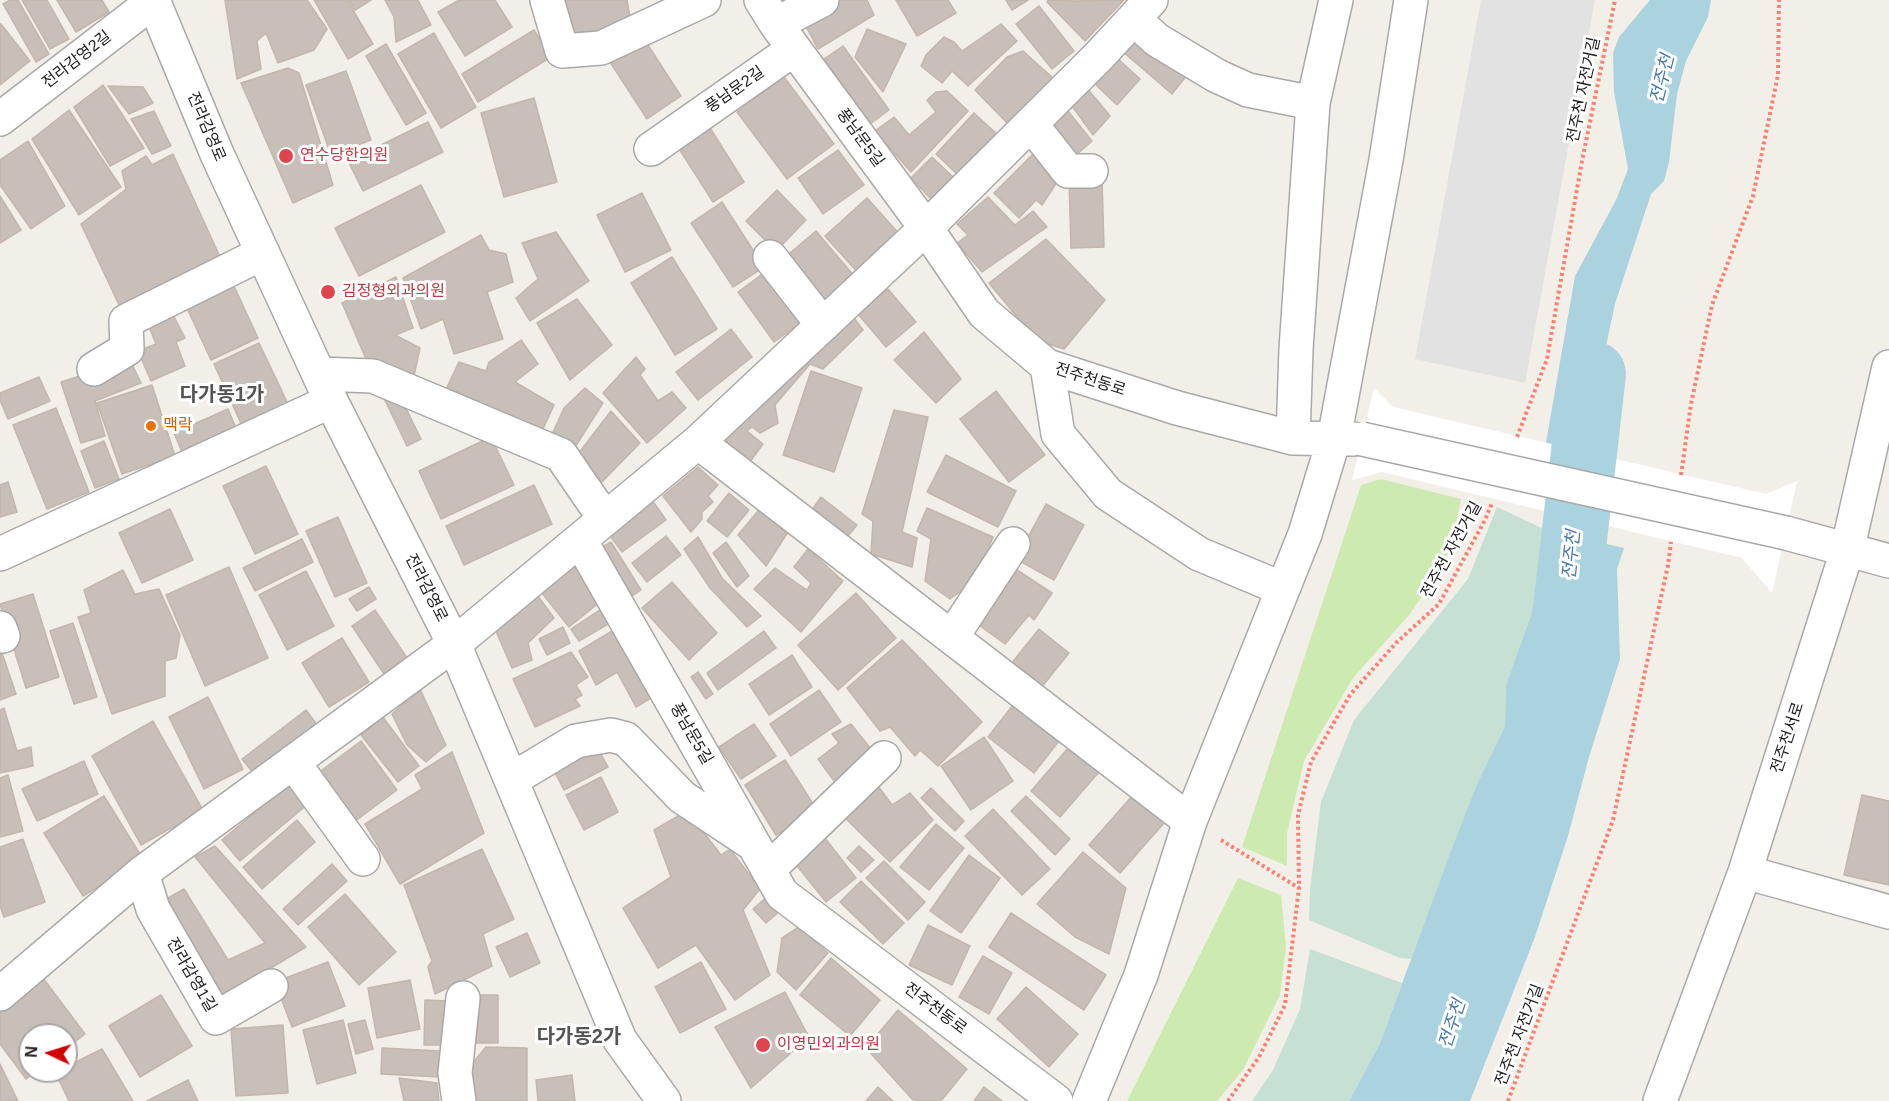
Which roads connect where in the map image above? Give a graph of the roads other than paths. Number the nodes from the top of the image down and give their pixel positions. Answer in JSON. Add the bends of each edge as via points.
{"nodes":[{"id":1,"x":154,"y":0,"type":"edge"},
{"id":2,"x":547,"y":0,"type":"edge"},
{"id":3,"x":704,"y":0,"type":"edge"},
{"id":4,"x":822,"y":0,"type":"edge"},
{"id":5,"x":1336,"y":0,"type":"edge"},
{"id":6,"x":1411,"y":0,"type":"edge"},
{"id":7,"x":1142,"y":9,"type":"edge"},
{"id":8,"x":777,"y":24,"type":"edge"},
{"id":9,"x":1313,"y":102,"type":"junction"},
{"id":10,"x":0,"y":119,"type":"edge"},
{"id":11,"x":1031,"y":124,"type":"junction"},
{"id":12,"x":651,"y":149,"type":"dead end"},
{"id":13,"x":1091,"y":171,"type":"dead end"},
{"id":14,"x":926,"y":228,"type":"junction"},
{"id":15,"x":263,"y":253,"type":"junction"},
{"id":16,"x":770,"y":257,"type":"dead end"},
{"id":17,"x":823,"y":325,"type":"junction"},
{"id":18,"x":1047,"y":366,"type":"junction"},
{"id":19,"x":1889,"y":367,"type":"edge"},
{"id":20,"x":94,"y":369,"type":"dead end"},
{"id":21,"x":325,"y":388,"type":"junction"},
{"id":22,"x":1293,"y":438,"type":"junction"},
{"id":23,"x":1348,"y":439,"type":"junction"},
{"id":24,"x":698,"y":442,"type":"junction"},
{"id":25,"x":605,"y":519,"type":"junction"},
{"id":26,"x":580,"y":540,"type":"junction"},
{"id":27,"x":1013,"y":544,"type":"dead end"},
{"id":28,"x":1847,"y":551,"type":"junction"},
{"id":29,"x":0,"y":554,"type":"edge"},
{"id":30,"x":1889,"y":561,"type":"edge"},
{"id":31,"x":1283,"y":589,"type":"junction"},
{"id":32,"x":952,"y":637,"type":"junction"},
{"id":33,"x":454,"y":644,"type":"junction"},
{"id":34,"x":884,"y":758,"type":"dead end"},
{"id":35,"x":293,"y":762,"type":"junction"},
{"id":36,"x":511,"y":780,"type":"junction"},
{"id":37,"x":1190,"y":821,"type":"junction"},
{"id":38,"x":762,"y":858,"type":"junction"},
{"id":39,"x":363,"y":859,"type":"dead end"},
{"id":40,"x":1745,"y":872,"type":"junction"},
{"id":41,"x":142,"y":873,"type":"junction"},
{"id":42,"x":1889,"y":912,"type":"edge"},
{"id":43,"x":814,"y":917,"type":"joint"},
{"id":44,"x":271,"y":986,"type":"dead end"},
{"id":45,"x":0,"y":994,"type":"edge"},
{"id":46,"x":463,"y":998,"type":"dead end"},
{"id":47,"x":459,"y":1101,"type":"edge"},
{"id":48,"x":664,"y":1101,"type":"edge"},
{"id":49,"x":1056,"y":1101,"type":"edge"},
{"id":50,"x":1089,"y":1101,"type":"edge"},
{"id":51,"x":1660,"y":1101,"type":"edge"}],
"edges":[{"from":1,"to":10,"type":"street","name":"전라감영2길"},
{"from":1,"to":15,"type":"street","name":"전라감영로","via":[[217,154]]},
{"from":2,"to":3,"type":"street","via":[[562,51],[601,48]]},
{"from":4,"to":8,"type":"street","name":"풍남문2길"},
{"from":5,"to":9,"type":"street"},
{"from":6,"to":23,"type":"street"},
{"from":7,"to":9,"type":"street","via":[[1157,40],[1228,80],[1248,90]]},
{"from":7,"to":11,"type":"street"},
{"from":8,"to":12,"type":"street","name":"풍남문2길"},
{"from":8,"to":14,"type":"street","name":"풍남문5길"},
{"from":9,"to":22,"type":"street"},
{"from":11,"to":13,"type":"street","via":[[1068,171]]},
{"from":11,"to":14,"type":"street"},
{"from":14,"to":17,"type":"street"},
{"from":14,"to":18,"type":"street","name":"풍남문5길","via":[[984,313]]},
{"from":15,"to":20,"type":"street","via":[[126,321],[127,349]]},
{"from":15,"to":21,"type":"street","name":"전라감영로"},
{"from":16,"to":17,"type":"street"},
{"from":17,"to":24,"type":"street"},
{"from":18,"to":22,"type":"street","name":"전주천동로","via":[[1178,408]]},
{"from":18,"to":31,"type":"street","name":"전주천동로","via":[[1058,434],[1108,494],[1199,554]]},
{"from":19,"to":28,"type":"street","name":"전주천서로"},
{"from":21,"to":25,"type":"street","via":[[373,376],[561,455]]},
{"from":21,"to":29,"type":"street"},
{"from":21,"to":33,"type":"street","name":"전라감영로"},
{"from":22,"to":23,"type":"street","name":"전주천동로"},
{"from":23,"to":28,"type":"street","name":"전주천동로","bridge":true,"via":[[1786,533]]},
{"from":23,"to":31,"type":"street"},
{"from":24,"to":25,"type":"street"},
{"from":24,"to":32,"type":"street"},
{"from":25,"to":26,"type":"street"},
{"from":26,"to":33,"type":"street"},
{"from":26,"to":38,"type":"street","name":"풍남문5길"},
{"from":27,"to":32,"type":"street"},
{"from":28,"to":30,"type":"street","name":"전주천동로"},
{"from":28,"to":40,"type":"street","name":"전주천서로"},
{"from":31,"to":37,"type":"street"},
{"from":32,"to":37,"type":"street"},
{"from":33,"to":35,"type":"street"},
{"from":33,"to":36,"type":"street","name":"전라감영로"},
{"from":34,"to":38,"type":"street"},
{"from":35,"to":39,"type":"street"},
{"from":35,"to":41,"type":"street"},
{"from":36,"to":38,"type":"street","via":[[576,741],[611,735],[626,739],[682,797]]},
{"from":36,"to":48,"type":"street","name":"전라감영로","via":[[620,1040]]},
{"from":37,"to":50,"type":"street","via":[[1141,975]]},
{"from":38,"to":43,"type":"street","name":"풍남문5길","via":[[782,894]]},
{"from":40,"to":42,"type":"street"},
{"from":40,"to":51,"type":"street","name":"전주천서로"},
{"from":41,"to":44,"type":"street","name":"전라감영1길","via":[[153,909],[216,1018]]},
{"from":41,"to":45,"type":"street"},
{"from":43,"to":49,"type":"street","name":"전주천동로"},
{"from":46,"to":47,"type":"street","via":[[455,1073]]}]}
